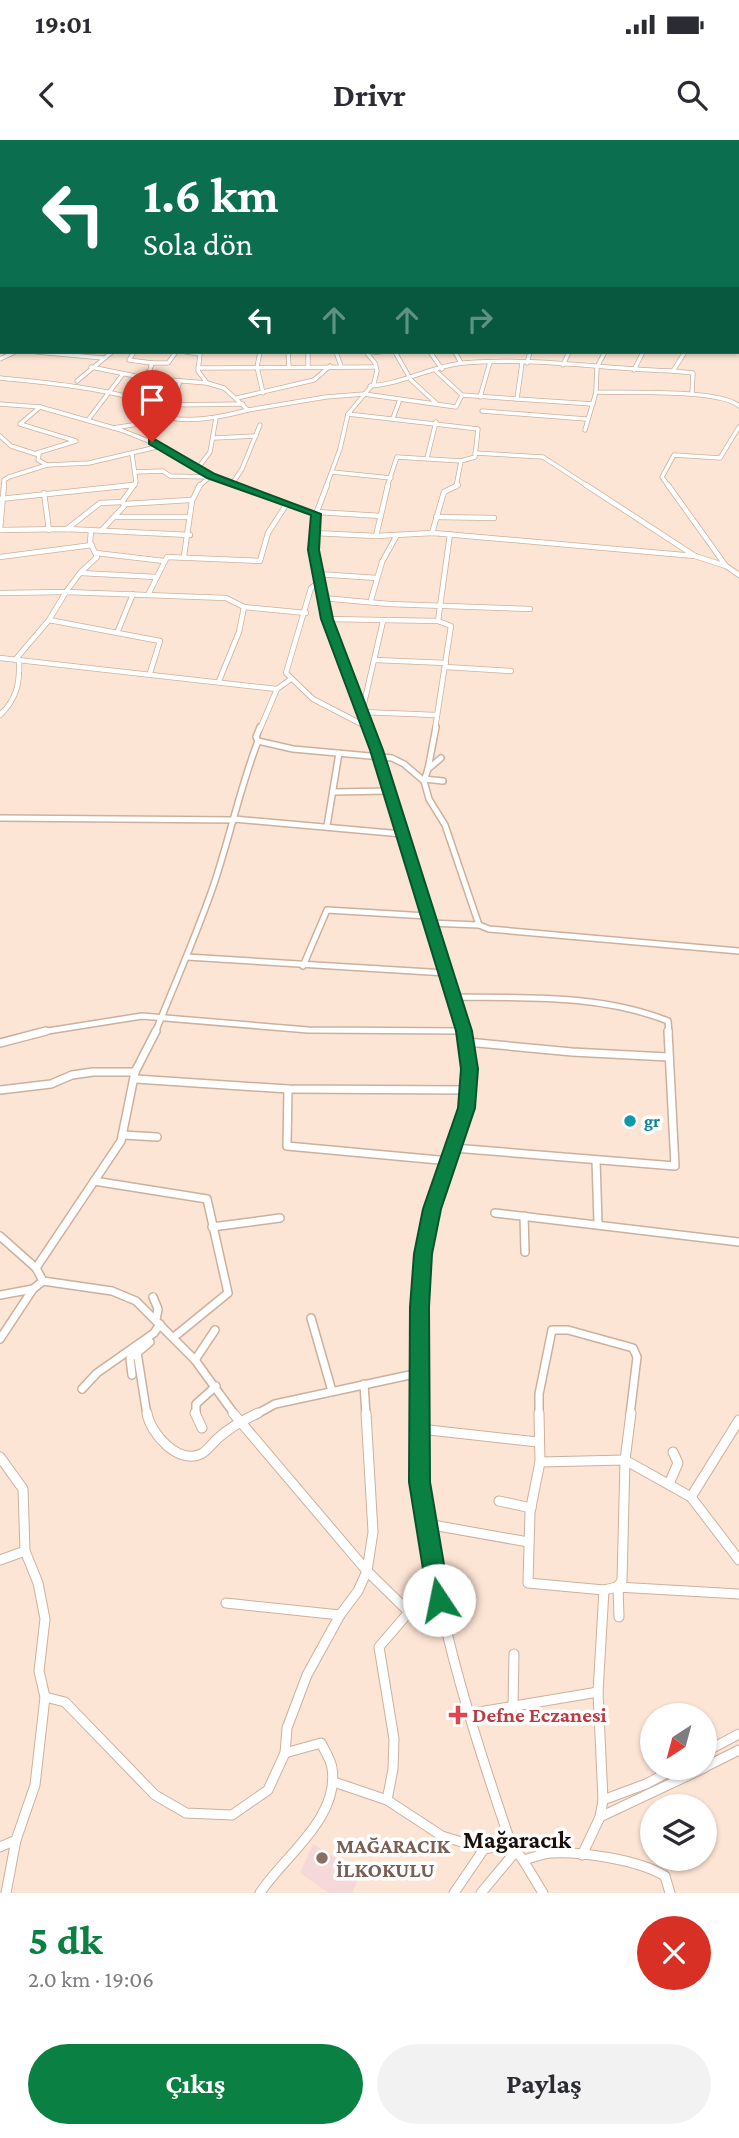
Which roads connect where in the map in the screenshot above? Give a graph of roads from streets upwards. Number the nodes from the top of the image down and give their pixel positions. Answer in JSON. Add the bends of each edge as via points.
{"nodes":[{"id":1,"x":59,"y":354,"type":"edge"},
{"id":2,"x":111,"y":354,"type":"edge"},
{"id":3,"x":133,"y":354,"type":"edge"},
{"id":4,"x":175,"y":354,"type":"edge"},
{"id":5,"x":202,"y":354,"type":"edge"},
{"id":6,"x":260,"y":354,"type":"edge"},
{"id":7,"x":288,"y":354,"type":"edge"},
{"id":8,"x":308,"y":354,"type":"edge"},
{"id":9,"x":337,"y":354,"type":"edge"},
{"id":10,"x":367,"y":354,"type":"edge"},
{"id":11,"x":396,"y":354,"type":"edge"},
{"id":12,"x":431,"y":354,"type":"edge"},
{"id":13,"x":456,"y":354,"type":"edge"},
{"id":14,"x":484,"y":354,"type":"edge"},
{"id":15,"x":529,"y":354,"type":"edge"},
{"id":16,"x":568,"y":354,"type":"edge"},
{"id":17,"x":604,"y":354,"type":"edge"},
{"id":18,"x":642,"y":354,"type":"edge"},
{"id":19,"x":684,"y":354,"type":"edge"},
{"id":20,"x":103,"y":358,"type":"junction"},
{"id":21,"x":483,"y":362,"type":"junction"},
{"id":22,"x":490,"y":362,"type":"junction"},
{"id":23,"x":151,"y":363,"type":"junction"},
{"id":24,"x":461,"y":363,"type":"junction"},
{"id":25,"x":524,"y":363,"type":"junction"},
{"id":26,"x":563,"y":365,"type":"junction"},
{"id":27,"x":330,"y":366,"type":"junction"},
{"id":28,"x":341,"y":366,"type":"junction"},
{"id":29,"x":375,"y":366,"type":"junction"},
{"id":30,"x":91,"y":367,"type":"junction"},
{"id":31,"x":257,"y":367,"type":"junction"},
{"id":32,"x":289,"y":367,"type":"junction"},
{"id":33,"x":307,"y":367,"type":"junction"},
{"id":34,"x":198,"y":368,"type":"junction"},
{"id":35,"x":597,"y":368,"type":"junction"},
{"id":36,"x":442,"y":369,"type":"junction"},
{"id":37,"x":634,"y":370,"type":"junction"},
{"id":38,"x":436,"y":371,"type":"junction"},
{"id":39,"x":673,"y":371,"type":"junction"},
{"id":40,"x":123,"y":374,"type":"junction"},
{"id":41,"x":0,"y":378,"type":"edge"},
{"id":42,"x":145,"y":378,"type":"junction"},
{"id":43,"x":411,"y":380,"type":"junction"},
{"id":44,"x":77,"y":381,"type":"dead end"},
{"id":45,"x":180,"y":381,"type":"junction"},
{"id":46,"x":207,"y":383,"type":"junction"},
{"id":47,"x":370,"y":386,"type":"junction"},
{"id":48,"x":596,"y":392,"type":"junction"},
{"id":49,"x":106,"y":393,"type":"junction"},
{"id":50,"x":263,"y":393,"type":"junction"},
{"id":51,"x":364,"y":394,"type":"junction"},
{"id":52,"x":692,"y":394,"type":"junction"},
{"id":53,"x":462,"y":395,"type":"junction"},
{"id":54,"x":129,"y":397,"type":"junction"},
{"id":55,"x":480,"y":397,"type":"junction"},
{"id":56,"x":237,"y":398,"type":"junction"},
{"id":57,"x":517,"y":399,"type":"junction"},
{"id":58,"x":524,"y":399,"type":"junction"},
{"id":59,"x":399,"y":402,"type":"dead end"},
{"id":60,"x":436,"y":403,"type":"junction"},
{"id":61,"x":0,"y":404,"type":"edge"},
{"id":62,"x":243,"y":404,"type":"junction"},
{"id":63,"x":593,"y":404,"type":"junction"},
{"id":64,"x":168,"y":405,"type":"junction"},
{"id":65,"x":739,"y":405,"type":"edge"},
{"id":66,"x":40,"y":407,"type":"junction"},
{"id":67,"x":248,"y":410,"type":"junction"},
{"id":68,"x":159,"y":411,"type":"junction"},
{"id":69,"x":482,"y":411,"type":"dead end"},
{"id":70,"x":348,"y":414,"type":"junction"},
{"id":71,"x":525,"y":415,"type":"junction"},
{"id":72,"x":172,"y":418,"type":"junction"},
{"id":73,"x":216,"y":418,"type":"junction"},
{"id":74,"x":393,"y":418,"type":"junction"},
{"id":75,"x":88,"y":419,"type":"junction"},
{"id":76,"x":586,"y":419,"type":"junction"},
{"id":77,"x":436,"y":422,"type":"junction"},
{"id":78,"x":260,"y":425,"type":"dead end"},
{"id":79,"x":739,"y":427,"type":"edge"},
{"id":80,"x":113,"y":428,"type":"junction"},
{"id":81,"x":585,"y":430,"type":"dead end"},
{"id":82,"x":0,"y":436,"type":"edge"},
{"id":83,"x":256,"y":436,"type":"junction"},
{"id":84,"x":215,"y":438,"type":"junction"},
{"id":85,"x":161,"y":446,"type":"junction"},
{"id":86,"x":538,"y":452,"type":"dead end"},
{"id":87,"x":37,"y":453,"type":"junction"},
{"id":88,"x":475,"y":453,"type":"junction"},
{"id":89,"x":132,"y":454,"type":"junction"},
{"id":90,"x":543,"y":457,"type":"junction"},
{"id":91,"x":427,"y":458,"type":"junction"},
{"id":92,"x":461,"y":461,"type":"junction"},
{"id":93,"x":47,"y":465,"type":"junction"},
{"id":94,"x":198,"y":468,"type":"junction"},
{"id":95,"x":135,"y":472,"type":"junction"},
{"id":96,"x":332,"y":472,"type":"junction"},
{"id":97,"x":209,"y":477,"type":"junction"},
{"id":98,"x":391,"y":478,"type":"junction"},
{"id":99,"x":232,"y":484,"type":"junction"},
{"id":100,"x":135,"y":485,"type":"junction"},
{"id":101,"x":44,"y":493,"type":"junction"},
{"id":102,"x":2,"y":499,"type":"edge"},
{"id":103,"x":190,"y":500,"type":"junction"},
{"id":104,"x":124,"y":503,"type":"junction"},
{"id":105,"x":286,"y":505,"type":"junction"},
{"id":106,"x":316,"y":513,"type":"junction"},
{"id":107,"x":381,"y":516,"type":"junction"},
{"id":108,"x":115,"y":517,"type":"junction"},
{"id":109,"x":188,"y":517,"type":"junction"},
{"id":110,"x":436,"y":517,"type":"junction"},
{"id":111,"x":494,"y":519,"type":"dead end"},
{"id":112,"x":67,"y":529,"type":"junction"},
{"id":113,"x":0,"y":530,"type":"edge"},
{"id":114,"x":49,"y":530,"type":"junction"},
{"id":115,"x":91,"y":531,"type":"junction"},
{"id":116,"x":100,"y":531,"type":"junction"},
{"id":117,"x":314,"y":533,"type":"junction"},
{"id":118,"x":432,"y":533,"type":"junction"},
{"id":119,"x":450,"y":534,"type":"junction"},
{"id":120,"x":190,"y":535,"type":"junction"},
{"id":121,"x":397,"y":535,"type":"junction"},
{"id":122,"x":376,"y":536,"type":"junction"},
{"id":123,"x":92,"y":545,"type":"junction"},
{"id":124,"x":96,"y":553,"type":"junction"},
{"id":125,"x":184,"y":556,"type":"junction"},
{"id":126,"x":695,"y":556,"type":"junction"},
{"id":127,"x":0,"y":557,"type":"edge"},
{"id":128,"x":164,"y":561,"type":"junction"},
{"id":129,"x":726,"y":566,"type":"junction"},
{"id":130,"x":80,"y":573,"type":"junction"},
{"id":131,"x":317,"y":574,"type":"junction"},
{"id":132,"x":739,"y":575,"type":"edge"},
{"id":133,"x":156,"y":577,"type":"junction"},
{"id":134,"x":377,"y":578,"type":"junction"},
{"id":135,"x":318,"y":583,"type":"junction"},
{"id":136,"x":66,"y":592,"type":"junction"},
{"id":137,"x":0,"y":593,"type":"edge"},
{"id":138,"x":133,"y":594,"type":"junction"},
{"id":139,"x":148,"y":595,"type":"junction"},
{"id":140,"x":322,"y":598,"type":"junction"},
{"id":141,"x":371,"y":600,"type":"junction"},
{"id":142,"x":437,"y":605,"type":"junction"},
{"id":143,"x":244,"y":607,"type":"junction"},
{"id":144,"x":530,"y":609,"type":"dead end"},
{"id":145,"x":306,"y":612,"type":"junction"},
{"id":146,"x":327,"y":619,"type":"junction"},
{"id":147,"x":49,"y":620,"type":"junction"},
{"id":148,"x":383,"y":621,"type":"junction"},
{"id":149,"x":438,"y":621,"type":"junction"},
{"id":150,"x":117,"y":633,"type":"junction"},
{"id":151,"x":0,"y":658,"type":"edge"},
{"id":152,"x":375,"y":660,"type":"junction"},
{"id":153,"x":17,"y":661,"type":"junction"},
{"id":154,"x":446,"y":665,"type":"junction"},
{"id":155,"x":511,"y":671,"type":"dead end"},
{"id":156,"x":150,"y":673,"type":"junction"},
{"id":157,"x":290,"y":679,"type":"junction"},
{"id":158,"x":219,"y":681,"type":"junction"},
{"id":159,"x":277,"y":689,"type":"junction"},
{"id":160,"x":362,"y":712,"type":"junction"},
{"id":161,"x":0,"y":715,"type":"edge"},
{"id":162,"x":436,"y":715,"type":"junction"},
{"id":163,"x":369,"y":728,"type":"junction"},
{"id":164,"x":258,"y":741,"type":"junction"},
{"id":165,"x":339,"y":753,"type":"junction"},
{"id":166,"x":378,"y":756,"type":"junction"},
{"id":167,"x":441,"y":758,"type":"dead end"},
{"id":168,"x":428,"y":769,"type":"junction"},
{"id":169,"x":424,"y":780,"type":"junction"},
{"id":170,"x":443,"y":781,"type":"dead end"},
{"id":171,"x":389,"y":791,"type":"junction"},
{"id":172,"x":333,"y":792,"type":"junction"},
{"id":173,"x":0,"y":818,"type":"edge"},
{"id":174,"x":234,"y":819,"type":"junction"},
{"id":175,"x":327,"y":826,"type":"junction"},
{"id":176,"x":402,"y":834,"type":"junction"},
{"id":177,"x":428,"y":920,"type":"junction"},
{"id":178,"x":479,"y":925,"type":"junction"},
{"id":179,"x":739,"y":951,"type":"edge"},
{"id":180,"x":187,"y":957,"type":"junction"},
{"id":181,"x":303,"y":966,"type":"junction"},
{"id":182,"x":446,"y":973,"type":"junction"},
{"id":183,"x":454,"y":997,"type":"junction"},
{"id":184,"x":160,"y":1017,"type":"junction"},
{"id":185,"x":464,"y":1031,"type":"junction"},
{"id":186,"x":467,"y":1042,"type":"junction"},
{"id":187,"x":0,"y":1043,"type":"edge"},
{"id":188,"x":668,"y":1057,"type":"junction"},
{"id":189,"x":135,"y":1076,"type":"junction"},
{"id":190,"x":0,"y":1090,"type":"edge"},
{"id":191,"x":288,"y":1090,"type":"junction"},
{"id":192,"x":466,"y":1090,"type":"junction"},
{"id":193,"x":122,"y":1135,"type":"junction"},
{"id":194,"x":157,"y":1137,"type":"dead end"},
{"id":195,"x":454,"y":1148,"type":"junction"},
{"id":196,"x":596,"y":1160,"type":"junction"},
{"id":197,"x":450,"y":1161,"type":"junction"},
{"id":198,"x":94,"y":1181,"type":"junction"},
{"id":199,"x":495,"y":1213,"type":"dead end"},
{"id":200,"x":524,"y":1216,"type":"junction"},
{"id":201,"x":280,"y":1218,"type":"dead end"},
{"id":202,"x":597,"y":1223,"type":"junction"},
{"id":203,"x":212,"y":1227,"type":"junction"},
{"id":204,"x":0,"y":1236,"type":"edge"},
{"id":205,"x":739,"y":1242,"type":"edge"},
{"id":206,"x":525,"y":1252,"type":"dead end"},
{"id":207,"x":36,"y":1268,"type":"junction"},
{"id":208,"x":43,"y":1281,"type":"junction"},
{"id":209,"x":33,"y":1289,"type":"junction"},
{"id":210,"x":0,"y":1295,"type":"edge"},
{"id":211,"x":153,"y":1297,"type":"dead end"},
{"id":212,"x":311,"y":1318,"type":"dead end"},
{"id":213,"x":158,"y":1322,"type":"junction"},
{"id":214,"x":215,"y":1330,"type":"dead end"},
{"id":215,"x":174,"y":1337,"type":"junction"},
{"id":216,"x":0,"y":1339,"type":"edge"},
{"id":217,"x":150,"y":1342,"type":"dead end"},
{"id":218,"x":137,"y":1351,"type":"junction"},
{"id":219,"x":195,"y":1360,"type":"junction"},
{"id":220,"x":419,"y":1373,"type":"junction"},
{"id":221,"x":132,"y":1375,"type":"dead end"},
{"id":222,"x":364,"y":1384,"type":"junction"},
{"id":223,"x":216,"y":1386,"type":"junction"},
{"id":224,"x":82,"y":1389,"type":"dead end"},
{"id":225,"x":332,"y":1391,"type":"junction"},
{"id":226,"x":739,"y":1420,"type":"edge"},
{"id":227,"x":240,"y":1422,"type":"junction"},
{"id":228,"x":202,"y":1428,"type":"dead end"},
{"id":229,"x":420,"y":1429,"type":"junction"},
{"id":230,"x":538,"y":1442,"type":"junction"},
{"id":231,"x":673,"y":1452,"type":"dead end"},
{"id":232,"x":0,"y":1457,"type":"edge"},
{"id":233,"x":625,"y":1460,"type":"junction"},
{"id":234,"x":540,"y":1462,"type":"junction"},
{"id":235,"x":668,"y":1484,"type":"junction"},
{"id":236,"x":691,"y":1497,"type":"junction"},
{"id":237,"x":499,"y":1501,"type":"dead end"},
{"id":238,"x":531,"y":1508,"type":"junction"},
{"id":239,"x":427,"y":1524,"type":"junction"},
{"id":240,"x":528,"y":1542,"type":"junction"},
{"id":241,"x":25,"y":1551,"type":"junction"},
{"id":242,"x":0,"y":1560,"type":"edge"},
{"id":243,"x":739,"y":1560,"type":"edge"},
{"id":244,"x":367,"y":1571,"type":"junction"},
{"id":245,"x":618,"y":1587,"type":"junction"},
{"id":246,"x":604,"y":1590,"type":"junction"},
{"id":247,"x":739,"y":1594,"type":"edge"},
{"id":248,"x":226,"y":1603,"type":"dead end"},
{"id":249,"x":409,"y":1612,"type":"junction"},
{"id":250,"x":340,"y":1615,"type":"junction"},
{"id":251,"x":619,"y":1617,"type":"dead end"},
{"id":252,"x":444,"y":1620,"type":"junction"},
{"id":253,"x":514,"y":1654,"type":"dead end"},
{"id":254,"x":598,"y":1692,"type":"junction"},
{"id":255,"x":45,"y":1697,"type":"junction"},
{"id":256,"x":513,"y":1707,"type":"junction"},
{"id":257,"x":467,"y":1714,"type":"junction"},
{"id":258,"x":739,"y":1734,"type":"edge"},
{"id":259,"x":718,"y":1745,"type":"edge"},
{"id":260,"x":739,"y":1751,"type":"edge"},
{"id":261,"x":285,"y":1753,"type":"junction"},
{"id":262,"x":718,"y":1761,"type":"edge"},
{"id":263,"x":654,"y":1780,"type":"edge"},
{"id":264,"x":678,"y":1780,"type":"edge"},
{"id":265,"x":334,"y":1782,"type":"junction"},
{"id":266,"x":387,"y":1800,"type":"junction"},
{"id":267,"x":603,"y":1800,"type":"junction"},
{"id":268,"x":600,"y":1817,"type":"junction"},
{"id":269,"x":16,"y":1840,"type":"junction"},
{"id":270,"x":0,"y":1847,"type":"edge"},
{"id":271,"x":514,"y":1847,"type":"junction"},
{"id":272,"x":484,"y":1849,"type":"junction"},
{"id":273,"x":582,"y":1855,"type":"junction"},
{"id":274,"x":523,"y":1860,"type":"junction"},
{"id":275,"x":6,"y":1893,"type":"edge"},
{"id":276,"x":260,"y":1893,"type":"edge"},
{"id":277,"x":454,"y":1893,"type":"edge"},
{"id":278,"x":482,"y":1893,"type":"edge"},
{"id":279,"x":543,"y":1893,"type":"edge"},
{"id":280,"x":670,"y":1893,"type":"edge"}],
"edges":[{"from":1,"to":20,"type":"street"},
{"from":2,"to":20,"type":"street"},
{"from":3,"to":23,"type":"street","via":[[129,360]]},
{"from":4,"to":23,"type":"street","via":[[168,363]]},
{"from":5,"to":34,"type":"street"},
{"from":6,"to":31,"type":"street"},
{"from":7,"to":32,"type":"street"},
{"from":8,"to":33,"type":"street"},
{"from":9,"to":28,"type":"street"},
{"from":10,"to":29,"type":"street"},
{"from":11,"to":43,"type":"street"},
{"from":12,"to":36,"type":"street"},
{"from":13,"to":24,"type":"street"},
{"from":14,"to":21,"type":"street"},
{"from":15,"to":25,"type":"street"},
{"from":16,"to":26,"type":"street"},
{"from":17,"to":35,"type":"street"},
{"from":18,"to":37,"type":"street"},
{"from":19,"to":39,"type":"street"},
{"from":20,"to":30,"type":"street"},
{"from":21,"to":22,"type":"street"},
{"from":21,"to":24,"type":"street"},
{"from":22,"to":25,"type":"street"},
{"from":22,"to":55,"type":"street"},
{"from":23,"to":42,"type":"street"},
{"from":24,"to":36,"type":"street"},
{"from":25,"to":26,"type":"street"},
{"from":25,"to":57,"type":"street"},
{"from":26,"to":35,"type":"street"},
{"from":27,"to":28,"type":"street"},
{"from":27,"to":33,"type":"street"},
{"from":27,"to":50,"type":"street","via":[[314,380]]},
{"from":28,"to":29,"type":"street"},
{"from":29,"to":47,"type":"street"},
{"from":30,"to":40,"type":"street"},
{"from":30,"to":44,"type":"street"},
{"from":31,"to":32,"type":"street"},
{"from":31,"to":34,"type":"street"},
{"from":31,"to":50,"type":"street"},
{"from":32,"to":33,"type":"street"},
{"from":34,"to":46,"type":"street"},
{"from":35,"to":37,"type":"street"},
{"from":35,"to":48,"type":"street"},
{"from":36,"to":38,"type":"street"},
{"from":37,"to":39,"type":"street"},
{"from":38,"to":43,"type":"street"},
{"from":38,"to":53,"type":"street"},
{"from":39,"to":52,"type":"street","via":[[693,373]]},
{"from":40,"to":42,"type":"street"},
{"from":40,"to":49,"type":"street"},
{"from":41,"to":49,"type":"street"},
{"from":42,"to":45,"type":"street"},
{"from":42,"to":54,"type":"street"},
{"from":43,"to":47,"type":"street"},
{"from":43,"to":60,"type":"street"},
{"from":45,"to":46,"type":"street"},
{"from":45,"to":64,"type":"street"},
{"from":46,"to":56,"type":"street"},
{"from":47,"to":51,"type":"street"},
{"from":48,"to":52,"type":"street"},
{"from":48,"to":63,"type":"street"},
{"from":49,"to":54,"type":"street"},
{"from":49,"to":75,"type":"street"},
{"from":50,"to":56,"type":"street"},
{"from":51,"to":60,"type":"street"},
{"from":51,"to":67,"type":"street"},
{"from":51,"to":70,"type":"street"},
{"from":52,"to":65,"type":"street","via":[[730,399]]},
{"from":53,"to":55,"type":"street"},
{"from":53,"to":60,"type":"street","via":[[456,407]]},
{"from":54,"to":68,"type":"street"},
{"from":55,"to":57,"type":"street"},
{"from":56,"to":62,"type":"street"},
{"from":57,"to":58,"type":"street"},
{"from":58,"to":63,"type":"street"},
{"from":58,"to":71,"type":"street"},
{"from":59,"to":74,"type":"street"},
{"from":61,"to":66,"type":"street"},
{"from":62,"to":64,"type":"street"},
{"from":62,"to":67,"type":"street"},
{"from":63,"to":76,"type":"street"},
{"from":64,"to":68,"type":"street"},
{"from":66,"to":75,"type":"street"},
{"from":66,"to":87,"type":"street","via":[[20,424],[76,441]]},
{"from":67,"to":73,"type":"street"},
{"from":68,"to":72,"type":"street"},
{"from":69,"to":71,"type":"street"},
{"from":70,"to":74,"type":"street"},
{"from":70,"to":96,"type":"street"},
{"from":71,"to":76,"type":"street"},
{"from":72,"to":73,"type":"street"},
{"from":72,"to":80,"type":"street"},
{"from":73,"to":84,"type":"street"},
{"from":74,"to":77,"type":"street"},
{"from":75,"to":80,"type":"street"},
{"from":76,"to":81,"type":"street"},
{"from":77,"to":88,"type":"street","via":[[478,429]]},
{"from":77,"to":91,"type":"street"},
{"from":78,"to":83,"type":"street"},
{"from":79,"to":129,"type":"street","via":[[720,458],[674,455],[662,477]]},
{"from":80,"to":85,"type":"street"},
{"from":82,"to":87,"type":"street","via":[[11,446]]},
{"from":83,"to":84,"type":"street"},
{"from":83,"to":99,"type":"street"},
{"from":84,"to":94,"type":"street","via":[[208,460]]},
{"from":85,"to":89,"type":"street"},
{"from":85,"to":94,"type":"street"},
{"from":86,"to":90,"type":"street"},
{"from":87,"to":93,"type":"street","via":[[38,460]]},
{"from":88,"to":90,"type":"street"},
{"from":88,"to":92,"type":"street","via":[[470,460]]},
{"from":89,"to":93,"type":"street"},
{"from":89,"to":95,"type":"street"},
{"from":90,"to":126,"type":"street"},
{"from":91,"to":92,"type":"street"},
{"from":91,"to":98,"type":"street","via":[[397,457]]},
{"from":92,"to":110,"type":"street","via":[[458,486],[444,492]]},
{"from":93,"to":102,"type":"street","via":[[4,480]]},
{"from":94,"to":97,"type":"street"},
{"from":95,"to":97,"type":"street"},
{"from":95,"to":100,"type":"street"},
{"from":96,"to":98,"type":"street"},
{"from":96,"to":106,"type":"street"},
{"from":97,"to":99,"type":"street"},
{"from":97,"to":103,"type":"street"},
{"from":98,"to":107,"type":"street"},
{"from":99,"to":105,"type":"street"},
{"from":100,"to":101,"type":"street"},
{"from":100,"to":104,"type":"street"},
{"from":101,"to":102,"type":"street"},
{"from":101,"to":114,"type":"street"},
{"from":102,"to":113,"type":"street"},
{"from":103,"to":104,"type":"street"},
{"from":103,"to":109,"type":"street"},
{"from":104,"to":108,"type":"street"},
{"from":104,"to":112,"type":"street","via":[[100,503]]},
{"from":105,"to":106,"type":"street"},
{"from":105,"to":125,"type":"street","via":[[268,533],[260,561]]},
{"from":106,"to":107,"type":"street"},
{"from":106,"to":117,"type":"street"},
{"from":107,"to":122,"type":"street"},
{"from":108,"to":109,"type":"street"},
{"from":108,"to":116,"type":"street"},
{"from":109,"to":120,"type":"street"},
{"from":110,"to":111,"type":"street"},
{"from":110,"to":118,"type":"street"},
{"from":112,"to":114,"type":"street"},
{"from":112,"to":115,"type":"street"},
{"from":113,"to":114,"type":"street"},
{"from":115,"to":116,"type":"street"},
{"from":115,"to":123,"type":"street"},
{"from":116,"to":120,"type":"street"},
{"from":117,"to":122,"type":"street"},
{"from":117,"to":131,"type":"street"},
{"from":118,"to":119,"type":"street"},
{"from":118,"to":121,"type":"street"},
{"from":119,"to":126,"type":"street"},
{"from":119,"to":142,"type":"street","via":[[450,555]]},
{"from":120,"to":125,"type":"street"},
{"from":121,"to":122,"type":"street"},
{"from":121,"to":134,"type":"street"},
{"from":123,"to":124,"type":"street"},
{"from":123,"to":127,"type":"street"},
{"from":124,"to":128,"type":"street"},
{"from":124,"to":130,"type":"street","via":[[95,560]]},
{"from":125,"to":128,"type":"street"},
{"from":126,"to":129,"type":"street"},
{"from":128,"to":133,"type":"street"},
{"from":129,"to":132,"type":"street"},
{"from":130,"to":133,"type":"street"},
{"from":130,"to":136,"type":"street"},
{"from":131,"to":134,"type":"street"},
{"from":131,"to":135,"type":"street"},
{"from":133,"to":139,"type":"street"},
{"from":134,"to":141,"type":"street"},
{"from":135,"to":140,"type":"street"},
{"from":135,"to":145,"type":"street","via":[[311,588]]},
{"from":136,"to":137,"type":"street"},
{"from":136,"to":138,"type":"street"},
{"from":136,"to":147,"type":"street"},
{"from":138,"to":139,"type":"street"},
{"from":138,"to":150,"type":"street"},
{"from":139,"to":143,"type":"street","via":[[230,599]]},
{"from":140,"to":141,"type":"street"},
{"from":140,"to":146,"type":"street"},
{"from":141,"to":142,"type":"street"},
{"from":142,"to":144,"type":"street"},
{"from":142,"to":149,"type":"street"},
{"from":143,"to":145,"type":"street"},
{"from":143,"to":158,"type":"street"},
{"from":145,"to":157,"type":"street","via":[[286,673]]},
{"from":146,"to":148,"type":"street"},
{"from":146,"to":160,"type":"street"},
{"from":147,"to":150,"type":"street"},
{"from":147,"to":153,"type":"street"},
{"from":148,"to":149,"type":"street"},
{"from":148,"to":152,"type":"street"},
{"from":149,"to":154,"type":"street","via":[[451,626]]},
{"from":150,"to":156,"type":"street","via":[[161,642]]},
{"from":151,"to":153,"type":"street"},
{"from":152,"to":154,"type":"street"},
{"from":152,"to":160,"type":"street"},
{"from":153,"to":156,"type":"street"},
{"from":153,"to":161,"type":"street","via":[[21,679],[11,704]]},
{"from":154,"to":155,"type":"street"},
{"from":154,"to":162,"type":"street"},
{"from":156,"to":158,"type":"street"},
{"from":157,"to":159,"type":"street"},
{"from":157,"to":163,"type":"street","via":[[324,709]]},
{"from":158,"to":159,"type":"street"},
{"from":159,"to":164,"type":"street"},
{"from":160,"to":162,"type":"street"},
{"from":160,"to":163,"type":"street"},
{"from":162,"to":168,"type":"street"},
{"from":163,"to":166,"type":"street"},
{"from":164,"to":165,"type":"street"},
{"from":164,"to":174,"type":"street","via":[[241,784]]},
{"from":165,"to":166,"type":"street"},
{"from":165,"to":172,"type":"street"},
{"from":166,"to":169,"type":"street","via":[[404,764]]},
{"from":166,"to":171,"type":"street"},
{"from":167,"to":168,"type":"street"},
{"from":168,"to":169,"type":"street"},
{"from":169,"to":170,"type":"street"},
{"from":169,"to":178,"type":"street","via":[[429,799],[445,825]]},
{"from":171,"to":172,"type":"street"},
{"from":171,"to":176,"type":"street"},
{"from":172,"to":175,"type":"street"},
{"from":173,"to":174,"type":"street"},
{"from":174,"to":175,"type":"street"},
{"from":174,"to":180,"type":"street"},
{"from":175,"to":176,"type":"street"},
{"from":176,"to":177,"type":"street"},
{"from":177,"to":178,"type":"street"},
{"from":177,"to":181,"type":"street","via":[[327,910]]},
{"from":177,"to":182,"type":"street"},
{"from":178,"to":179,"type":"street"},
{"from":180,"to":181,"type":"street"},
{"from":180,"to":184,"type":"street"},
{"from":181,"to":182,"type":"street"},
{"from":182,"to":183,"type":"street"},
{"from":183,"to":185,"type":"street"},
{"from":183,"to":188,"type":"street","via":[[582,1002],[654,1013],[668,1021]]},
{"from":184,"to":185,"type":"street","via":[[308,1030]]},
{"from":184,"to":187,"type":"street","via":[[72,1026]]},
{"from":184,"to":189,"type":"street"},
{"from":185,"to":186,"type":"street"},
{"from":186,"to":188,"type":"street"},
{"from":186,"to":192,"type":"street"},
{"from":188,"to":196,"type":"street","via":[[675,1166]]},
{"from":189,"to":190,"type":"street","via":[[93,1072],[51,1084]]},
{"from":189,"to":191,"type":"street"},
{"from":189,"to":193,"type":"street"},
{"from":191,"to":192,"type":"street"},
{"from":191,"to":197,"type":"street","via":[[287,1146]]},
{"from":192,"to":195,"type":"street","via":[[467,1108]]},
{"from":193,"to":194,"type":"street"},
{"from":193,"to":198,"type":"street"},
{"from":195,"to":196,"type":"street"},
{"from":195,"to":197,"type":"street"},
{"from":196,"to":202,"type":"street"},
{"from":197,"to":220,"type":"street","via":[[432,1209],[423,1254]]},
{"from":198,"to":203,"type":"street","via":[[207,1199]]},
{"from":198,"to":207,"type":"street"},
{"from":199,"to":200,"type":"street"},
{"from":200,"to":202,"type":"street"},
{"from":200,"to":206,"type":"street"},
{"from":201,"to":203,"type":"street"},
{"from":202,"to":205,"type":"street"},
{"from":203,"to":215,"type":"street","via":[[228,1293]]},
{"from":204,"to":207,"type":"street"},
{"from":207,"to":208,"type":"street"},
{"from":208,"to":209,"type":"street"},
{"from":208,"to":213,"type":"street","via":[[112,1291],[136,1301]]},
{"from":209,"to":210,"type":"street"},
{"from":209,"to":216,"type":"street"},
{"from":211,"to":213,"type":"street"},
{"from":212,"to":225,"type":"street"},
{"from":213,"to":215,"type":"street"},
{"from":213,"to":218,"type":"street"},
{"from":214,"to":219,"type":"street"},
{"from":215,"to":219,"type":"street"},
{"from":217,"to":218,"type":"street"},
{"from":218,"to":221,"type":"street","via":[[130,1359]]},
{"from":218,"to":224,"type":"street","via":[[97,1373]]},
{"from":218,"to":227,"type":"street","via":[[149,1424],[170,1448],[191,1456],[202,1454]]},
{"from":219,"to":223,"type":"street"},
{"from":220,"to":222,"type":"street"},
{"from":220,"to":229,"type":"street"},
{"from":222,"to":225,"type":"street"},
{"from":222,"to":244,"type":"street","via":[[373,1532]]},
{"from":223,"to":227,"type":"street"},
{"from":223,"to":228,"type":"street","via":[[196,1404],[194,1411]]},
{"from":225,"to":227,"type":"street","via":[[275,1404]]},
{"from":226,"to":236,"type":"street"},
{"from":227,"to":244,"type":"street"},
{"from":229,"to":230,"type":"street"},
{"from":229,"to":239,"type":"street","via":[[420,1482]]},
{"from":230,"to":233,"type":"street","via":[[539,1394],[552,1330],[568,1330],[634,1348],[637,1357]]},
{"from":230,"to":234,"type":"street"},
{"from":231,"to":235,"type":"street","via":[[678,1463]]},
{"from":232,"to":241,"type":"street","via":[[23,1489]]},
{"from":233,"to":234,"type":"street"},
{"from":233,"to":235,"type":"street"},
{"from":233,"to":245,"type":"street","via":[[622,1581]]},
{"from":234,"to":238,"type":"street"},
{"from":235,"to":236,"type":"street"},
{"from":236,"to":243,"type":"street"},
{"from":237,"to":238,"type":"street"},
{"from":238,"to":240,"type":"street"},
{"from":239,"to":240,"type":"street"},
{"from":239,"to":252,"type":"street"},
{"from":240,"to":246,"type":"street","via":[[528,1583]]},
{"from":241,"to":242,"type":"street"},
{"from":241,"to":255,"type":"street","via":[[45,1619],[39,1671]]},
{"from":244,"to":249,"type":"street"},
{"from":244,"to":250,"type":"street"},
{"from":245,"to":246,"type":"street"},
{"from":245,"to":247,"type":"street"},
{"from":245,"to":251,"type":"street"},
{"from":246,"to":254,"type":"street"},
{"from":248,"to":250,"type":"street"},
{"from":249,"to":252,"type":"street"},
{"from":249,"to":266,"type":"street","via":[[379,1647],[394,1739]]},
{"from":250,"to":261,"type":"street","via":[[307,1675],[288,1728]]},
{"from":252,"to":257,"type":"street"},
{"from":253,"to":256,"type":"street"},
{"from":254,"to":256,"type":"street"},
{"from":254,"to":267,"type":"street"},
{"from":255,"to":261,"type":"street","via":[[65,1702],[155,1795],[186,1813],[232,1815],[268,1790]]},
{"from":255,"to":269,"type":"street","via":[[35,1785]]},
{"from":256,"to":257,"type":"street"},
{"from":257,"to":271,"type":"street"},
{"from":258,"to":259,"type":"street"},
{"from":260,"to":262,"type":"street"},
{"from":261,"to":265,"type":"street","via":[[321,1744]]},
{"from":263,"to":267,"type":"street"},
{"from":264,"to":268,"type":"street"},
{"from":265,"to":266,"type":"street"},
{"from":265,"to":276,"type":"street","via":[[316,1825]]},
{"from":266,"to":272,"type":"street","via":[[442,1836]]},
{"from":267,"to":268,"type":"street"},
{"from":268,"to":273,"type":"street"},
{"from":269,"to":270,"type":"street"},
{"from":269,"to":275,"type":"street"},
{"from":271,"to":272,"type":"street"},
{"from":271,"to":274,"type":"street"},
{"from":271,"to":278,"type":"street"},
{"from":272,"to":277,"type":"street"},
{"from":273,"to":274,"type":"street","via":[[548,1853]]},
{"from":273,"to":280,"type":"street","via":[[652,1868],[665,1876]]},
{"from":274,"to":279,"type":"street"}]}
